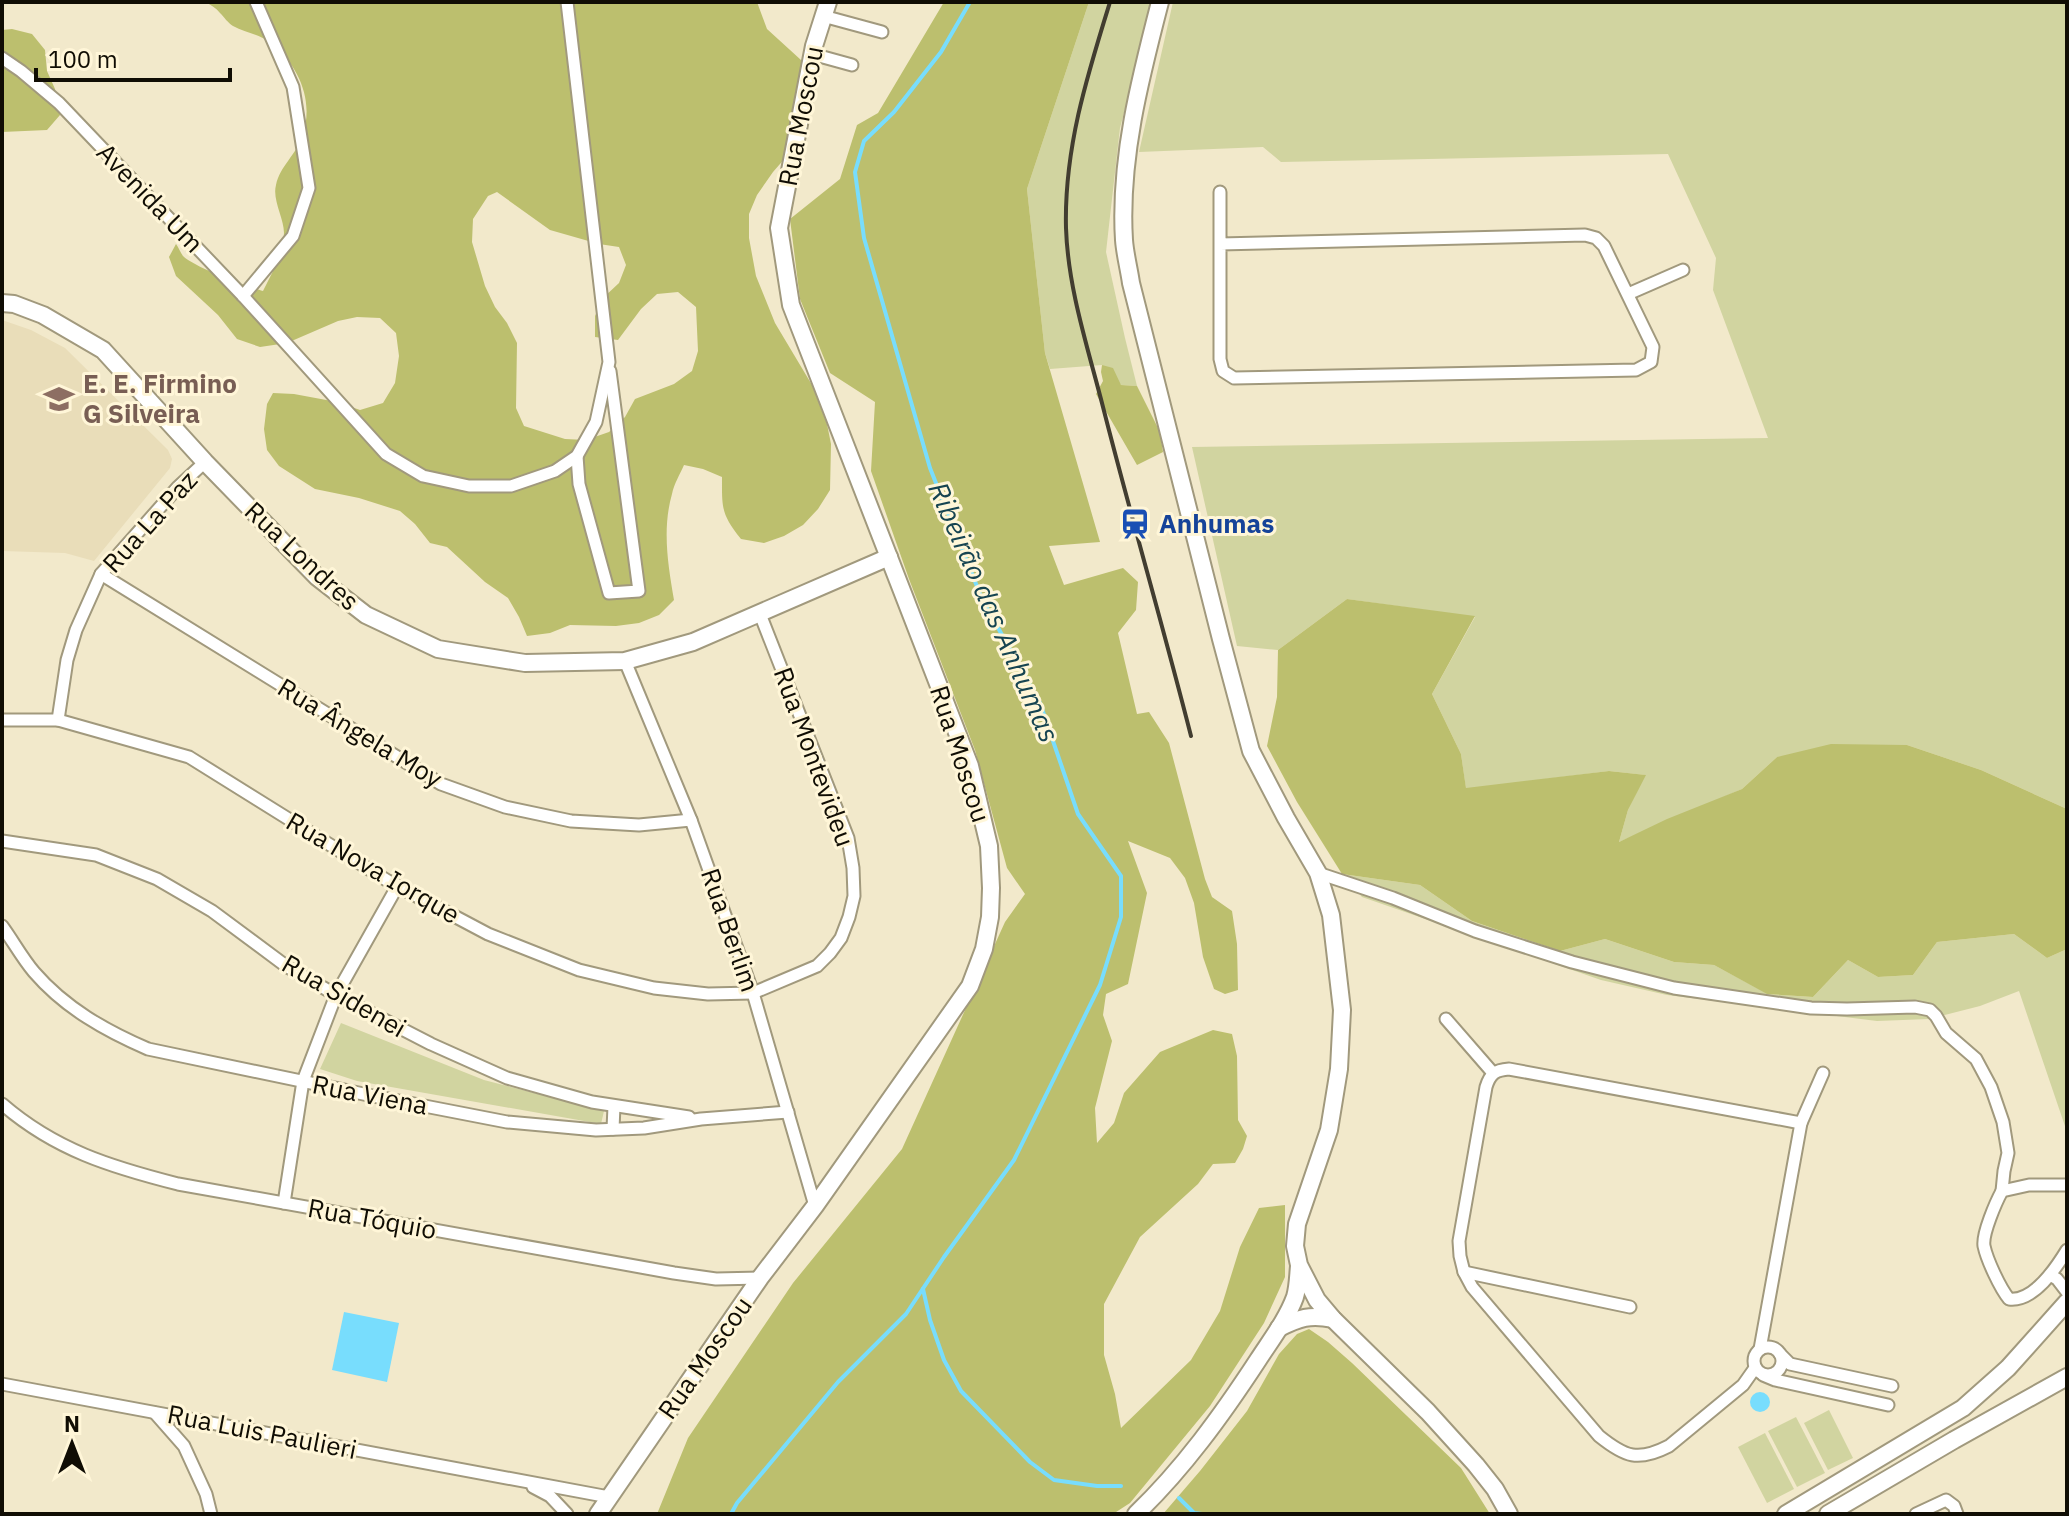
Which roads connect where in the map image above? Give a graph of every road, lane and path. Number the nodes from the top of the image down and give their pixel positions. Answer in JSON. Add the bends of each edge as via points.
{"nodes":[{"id":1,"x":256,"y":2,"type":"edge"},
{"id":2,"x":567,"y":2,"type":"edge"},
{"id":3,"x":1160,"y":2,"type":"edge"},
{"id":4,"x":826,"y":9,"type":"edge"},
{"id":5,"x":882,"y":32,"type":"dead end"},
{"id":6,"x":812,"y":54,"type":"junction"},
{"id":7,"x":2,"y":58,"type":"edge"},
{"id":8,"x":852,"y":65,"type":"dead end"},
{"id":9,"x":1220,"y":192,"type":"dead end"},
{"id":10,"x":1220,"y":244,"type":"junction"},
{"id":11,"x":1683,"y":270,"type":"dead end"},
{"id":12,"x":1628,"y":294,"type":"junction"},
{"id":13,"x":243,"y":296,"type":"junction"},
{"id":14,"x":2,"y":303,"type":"edge"},
{"id":15,"x":609,"y":362,"type":"junction"},
{"id":16,"x":577,"y":456,"type":"junction"},
{"id":17,"x":205,"y":462,"type":"junction"},
{"id":18,"x":889,"y":557,"type":"junction"},
{"id":19,"x":101,"y":574,"type":"junction"},
{"id":20,"x":760,"y":614,"type":"junction"},
{"id":21,"x":625,"y":661,"type":"junction"},
{"id":22,"x":2,"y":720,"type":"edge"},
{"id":23,"x":58,"y":720,"type":"junction"},
{"id":24,"x":691,"y":820,"type":"junction"},
{"id":25,"x":2,"y":841,"type":"edge"},
{"id":26,"x":1318,"y":873,"type":"junction"},
{"id":27,"x":398,"y":885,"type":"junction"},
{"id":28,"x":2,"y":926,"type":"edge"},
{"id":29,"x":753,"y":993,"type":"junction"},
{"id":30,"x":336,"y":995,"type":"junction"},
{"id":31,"x":1446,"y":1019,"type":"dead end"},
{"id":32,"x":1493,"y":1073,"type":"junction"},
{"id":33,"x":1823,"y":1073,"type":"dead end"},
{"id":34,"x":303,"y":1081,"type":"junction"},
{"id":35,"x":2,"y":1104,"type":"edge"},
{"id":36,"x":614,"y":1106,"type":"junction"},
{"id":37,"x":644,"y":1110,"type":"junction"},
{"id":38,"x":788,"y":1112,"type":"junction"},
{"id":39,"x":701,"y":1119,"type":"junction"},
{"id":40,"x":1801,"y":1123,"type":"junction"},
{"id":41,"x":644,"y":1128,"type":"junction"},
{"id":42,"x":613,"y":1129,"type":"junction"},
{"id":43,"x":2067,"y":1185,"type":"edge"},
{"id":44,"x":2002,"y":1191,"type":"junction"},
{"id":45,"x":284,"y":1203,"type":"junction"},
{"id":46,"x":815,"y":1206,"type":"junction"},
{"id":47,"x":2067,"y":1250,"type":"edge"},
{"id":48,"x":1299,"y":1265,"type":"junction"},
{"id":49,"x":1464,"y":1272,"type":"junction"},
{"id":50,"x":2050,"y":1275,"type":"junction"},
{"id":51,"x":760,"y":1278,"type":"junction"},
{"id":52,"x":2067,"y":1292,"type":"edge"},
{"id":53,"x":2067,"y":1302,"type":"edge"},
{"id":54,"x":1630,"y":1307,"type":"dead end"},
{"id":55,"x":1333,"y":1319,"type":"junction"},
{"id":56,"x":1279,"y":1328,"type":"junction"},
{"id":57,"x":1760,"y":1349,"type":"junction"},
{"id":58,"x":1780,"y":1354,"type":"junction"},
{"id":59,"x":1759,"y":1371,"type":"junction"},
{"id":60,"x":2067,"y":1377,"type":"edge"},
{"id":61,"x":2,"y":1384,"type":"edge"},
{"id":62,"x":1892,"y":1386,"type":"dead end"},
{"id":63,"x":1888,"y":1405,"type":"dead end"},
{"id":64,"x":155,"y":1413,"type":"junction"},
{"id":65,"x":522,"y":1481,"type":"junction"},
{"id":66,"x":1495,"y":1489,"type":"junction"},
{"id":67,"x":609,"y":1497,"type":"junction"},
{"id":68,"x":211,"y":1514,"type":"edge"},
{"id":69,"x":567,"y":1514,"type":"edge"},
{"id":70,"x":598,"y":1514,"type":"edge"},
{"id":71,"x":1136,"y":1514,"type":"edge"},
{"id":72,"x":1509,"y":1514,"type":"edge"},
{"id":73,"x":1522,"y":1514,"type":"edge"},
{"id":74,"x":1786,"y":1514,"type":"edge"},
{"id":75,"x":1828,"y":1514,"type":"edge"},
{"id":76,"x":1916,"y":1514,"type":"edge"},
{"id":77,"x":1957,"y":1514,"type":"edge"}],
"edges":[{"from":1,"to":13,"type":"street","via":[[293,87],[309,188],[293,236]]},
{"from":2,"to":15,"type":"street"},
{"from":3,"to":26,"type":"street","via":[[1125,165],[1124,244],[1251,751]]},
{"from":4,"to":5,"type":"street"},
{"from":4,"to":6,"type":"street","name":"Rua Moscou"},
{"from":6,"to":8,"type":"street"},
{"from":6,"to":18,"type":"street","name":"Rua Moscou","via":[[779,228],[791,305]]},
{"from":7,"to":13,"type":"street","name":"Avenida Um","via":[[59,103]]},
{"from":9,"to":10,"type":"street"},
{"from":10,"to":12,"type":"street","via":[[1585,235],[1604,246]]},
{"from":10,"to":12,"type":"street","via":[[1220,359],[1223,371],[1234,378],[1636,370],[1651,362],[1653,347]]},
{"from":11,"to":12,"type":"street"},
{"from":13,"to":16,"type":"street","name":"Avenida Um","via":[[386,454],[423,476],[469,486],[511,486],[555,471]]},
{"from":14,"to":17,"type":"street","name":"Rua Londres","via":[[43,315],[103,350]]},
{"from":15,"to":16,"type":"street","via":[[596,422]]},
{"from":15,"to":16,"type":"street","via":[[639,591],[609,593],[579,484]]},
{"from":17,"to":19,"type":"street","name":"Rua La Paz"},
{"from":17,"to":21,"type":"street","name":"Rua Londres","via":[[317,577],[380,622],[438,649],[525,663]]},
{"from":18,"to":20,"type":"street","name":"Rua Londres"},
{"from":18,"to":46,"type":"street","name":"Rua Moscou","via":[[970,766],[989,846],[990,917],[970,986]]},
{"from":19,"to":23,"type":"street","name":"Rua La Paz","via":[[67,660]]},
{"from":19,"to":24,"type":"street","name":"Rua Ângela Moy","via":[[441,784],[505,807],[571,821],[639,825]]},
{"from":20,"to":21,"type":"street","name":"Rua Londres","via":[[693,642]]},
{"from":20,"to":29,"type":"street","name":"Rua Montevideu","via":[[848,838],[854,896],[841,938],[817,966]]},
{"from":21,"to":24,"type":"street","name":"Rua Berlim"},
{"from":22,"to":23,"type":"street","name":"Rua Nova Iorque"},
{"from":23,"to":27,"type":"street","name":"Rua Nova Iorque","via":[[189,757]]},
{"from":24,"to":29,"type":"street","name":"Rua Berlim"},
{"from":25,"to":30,"type":"street","name":"Rua Sidenei","via":[[96,855],[157,879]]},
{"from":26,"to":44,"type":"street","via":[[1558,958],[1674,988],[1811,1008],[1930,1010],[1946,1033],[1976,1059],[1991,1087],[2008,1153]]},
{"from":26,"to":48,"type":"street","via":[[1331,915],[1342,1010],[1329,1130],[1297,1224]]},
{"from":27,"to":29,"type":"street","name":"Rua Nova Iorque","via":[[488,934],[579,970],[654,988]]},
{"from":27,"to":30,"type":"street"},
{"from":28,"to":34,"type":"street","name":"Rua Viena","via":[[35,973],[72,1008],[114,1034],[148,1049]]},
{"from":29,"to":38,"type":"street","name":"Rua Berlim"},
{"from":30,"to":34,"type":"street"},
{"from":30,"to":36,"type":"street","name":"Rua Sidenei","via":[[507,1078]]},
{"from":31,"to":32,"type":"street"},
{"from":32,"to":40,"type":"street","via":[[1509,1069]]},
{"from":32,"to":49,"type":"street","via":[[1486,1087],[1459,1241]]},
{"from":33,"to":40,"type":"street"},
{"from":34,"to":42,"type":"street","name":"Rua Viena","via":[[507,1122]]},
{"from":34,"to":45,"type":"street"},
{"from":35,"to":45,"type":"street","name":"Rua Tóquio","via":[[60,1145],[118,1169]]},
{"from":36,"to":37,"type":"street","name":"Rua Sidenei"},
{"from":36,"to":42,"type":"street"},
{"from":37,"to":39,"type":"street","name":"Rua Sidenei"},
{"from":37,"to":41,"type":"street"},
{"from":38,"to":39,"type":"street","name":"Rua Viena"},
{"from":38,"to":46,"type":"street","name":"Rua Berlim"},
{"from":39,"to":41,"type":"street","name":"Rua Viena"},
{"from":40,"to":57,"type":"street"},
{"from":41,"to":42,"type":"street","name":"Rua Viena"},
{"from":43,"to":44,"type":"street"},
{"from":44,"to":50,"type":"street","via":[[1984,1248],[2003,1292],[2009,1299],[2022,1298]]},
{"from":45,"to":51,"type":"street","name":"Rua Tóquio","via":[[674,1273]]},
{"from":46,"to":51,"type":"street","name":"Rua Moscou"},
{"from":47,"to":50,"type":"street"},
{"from":48,"to":55,"type":"street"},
{"from":48,"to":56,"type":"street","via":[[1295,1296]]},
{"from":49,"to":54,"type":"street"},
{"from":49,"to":59,"type":"street","via":[[1599,1436],[1627,1454],[1642,1457],[1669,1446]]},
{"from":50,"to":52,"type":"street"},
{"from":51,"to":67,"type":"street","name":"Rua Moscou"},
{"from":53,"to":74,"type":"street","via":[[2008,1368],[1963,1408]]},
{"from":55,"to":56,"type":"street","via":[[1298,1318]]},
{"from":55,"to":66,"type":"street","via":[[1428,1412]]},
{"from":56,"to":71,"type":"street","via":[[1200,1443]]},
{"from":57,"to":58,"type":"street","via":[[1773,1348]]},
{"from":57,"to":59,"type":"street","via":[[1754,1358]]},
{"from":58,"to":59,"type":"street","via":[[1779,1369],[1771,1375]]},
{"from":58,"to":62,"type":"street","via":[[1790,1364]]},
{"from":59,"to":63,"type":"street","via":[[1775,1380]]},
{"from":60,"to":75,"type":"street"},
{"from":61,"to":64,"type":"street","name":"Rua Luis Paulieri"},
{"from":64,"to":65,"type":"street","name":"Rua Luis Paulieri"},
{"from":64,"to":68,"type":"street","via":[[184,1446]]},
{"from":65,"to":67,"type":"street","name":"Rua Luis Paulieri"},
{"from":65,"to":69,"type":"street","name":"Rua Luis Paulieri","via":[[550,1496]]},
{"from":66,"to":72,"type":"street"},
{"from":66,"to":73,"type":"street"},
{"from":67,"to":70,"type":"street","name":"Rua Moscou"},
{"from":76,"to":77,"type":"street","via":[[1946,1500]]}]}
